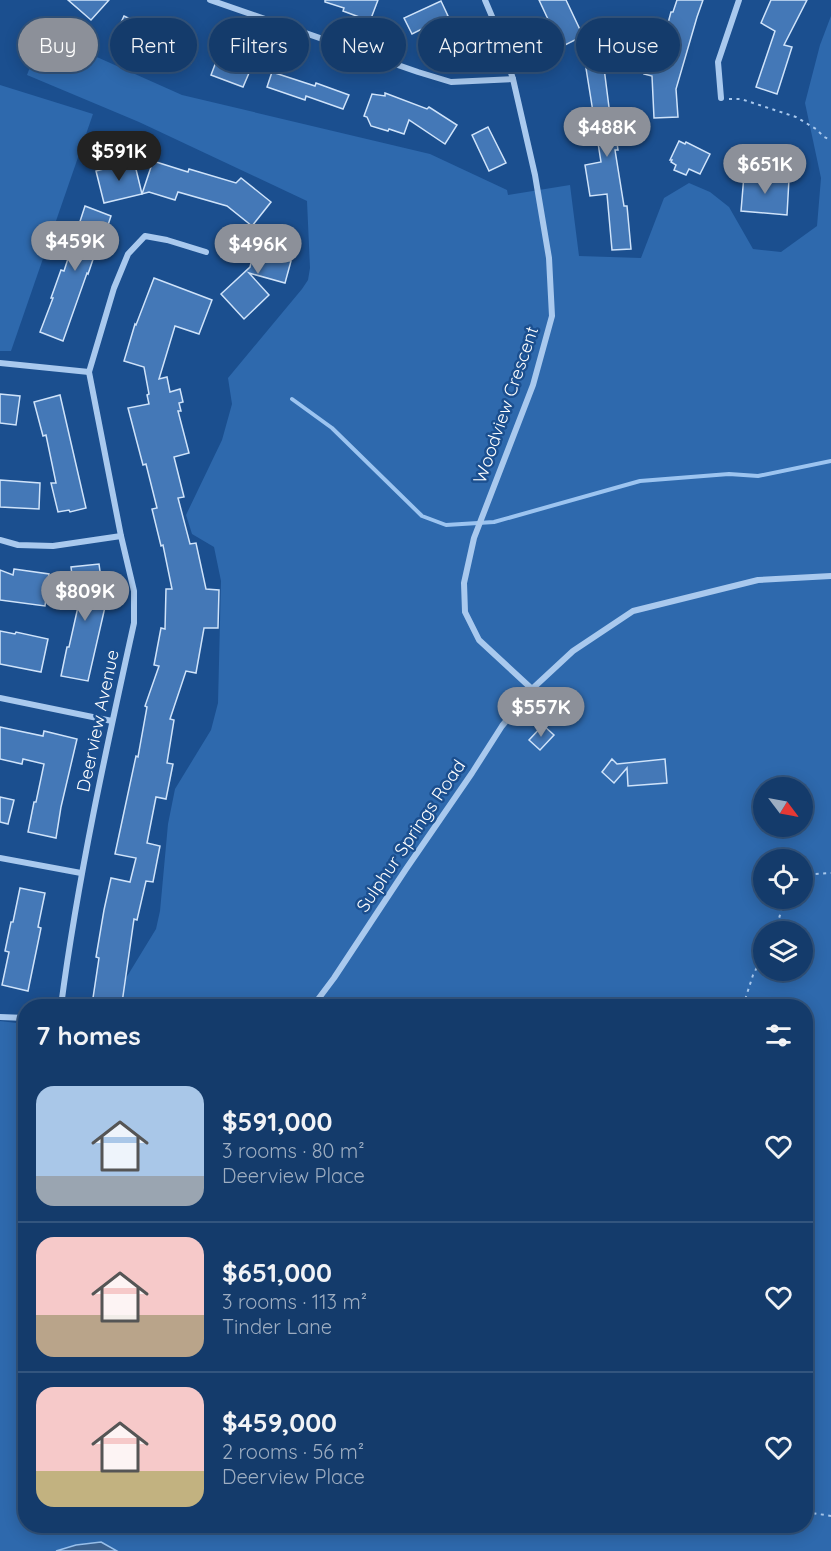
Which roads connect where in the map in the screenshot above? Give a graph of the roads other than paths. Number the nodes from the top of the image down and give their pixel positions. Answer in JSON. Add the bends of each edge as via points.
{"nodes":[{"id":1,"x":210,"y":0,"type":"edge"},
{"id":2,"x":485,"y":0,"type":"edge"},
{"id":3,"x":739,"y":0,"type":"edge"},
{"id":4,"x":513,"y":79,"type":"junction"},
{"id":5,"x":721,"y":98,"type":"road end"},
{"id":6,"x":206,"y":252,"type":"dead end"},
{"id":7,"x":0,"y":363,"type":"edge"},
{"id":8,"x":89,"y":372,"type":"junction"},
{"id":9,"x":121,"y":536,"type":"junction"},
{"id":10,"x":0,"y":540,"type":"edge"},
{"id":11,"x":831,"y":576,"type":"edge"},
{"id":12,"x":532,"y":688,"type":"junction"},
{"id":13,"x":0,"y":698,"type":"edge"},
{"id":14,"x":112,"y":721,"type":"junction"},
{"id":15,"x":0,"y":858,"type":"edge"},
{"id":16,"x":81,"y":873,"type":"junction"},
{"id":17,"x":62,"y":999,"type":"edge"},
{"id":18,"x":318,"y":999,"type":"edge"},
{"id":19,"x":0,"y":1017,"type":"edge"},
{"id":20,"x":18,"y":1018,"type":"edge"}],
"edges":[{"from":1,"to":4,"type":"street","via":[[451,82]]},
{"from":2,"to":4,"type":"street","name":"Woodview Crescent"},
{"from":3,"to":5,"type":"street","via":[[717,62]]},
{"from":4,"to":12,"type":"street","name":"Woodview Crescent","via":[[549,258],[552,316],[533,385],[474,538],[464,583],[465,612],[479,640]]},
{"from":6,"to":8,"type":"street","via":[[145,236],[128,254],[114,288]]},
{"from":7,"to":8,"type":"street"},
{"from":8,"to":9,"type":"street","name":"Deerview Avenue"},
{"from":9,"to":10,"type":"street","via":[[53,546]]},
{"from":9,"to":14,"type":"street","name":"Deerview Avenue","via":[[134,591],[134,623]]},
{"from":11,"to":12,"type":"street","name":"Sulphur Springs Road","via":[[758,580],[633,611],[573,651]]},
{"from":12,"to":18,"type":"street","name":"Sulphur Springs Road","via":[[502,726]]},
{"from":13,"to":14,"type":"street"},
{"from":14,"to":16,"type":"street","name":"Deerview Avenue"},
{"from":15,"to":16,"type":"street"},
{"from":16,"to":17,"type":"street","name":"Deerview Avenue"},
{"from":19,"to":20,"type":"street"}]}
